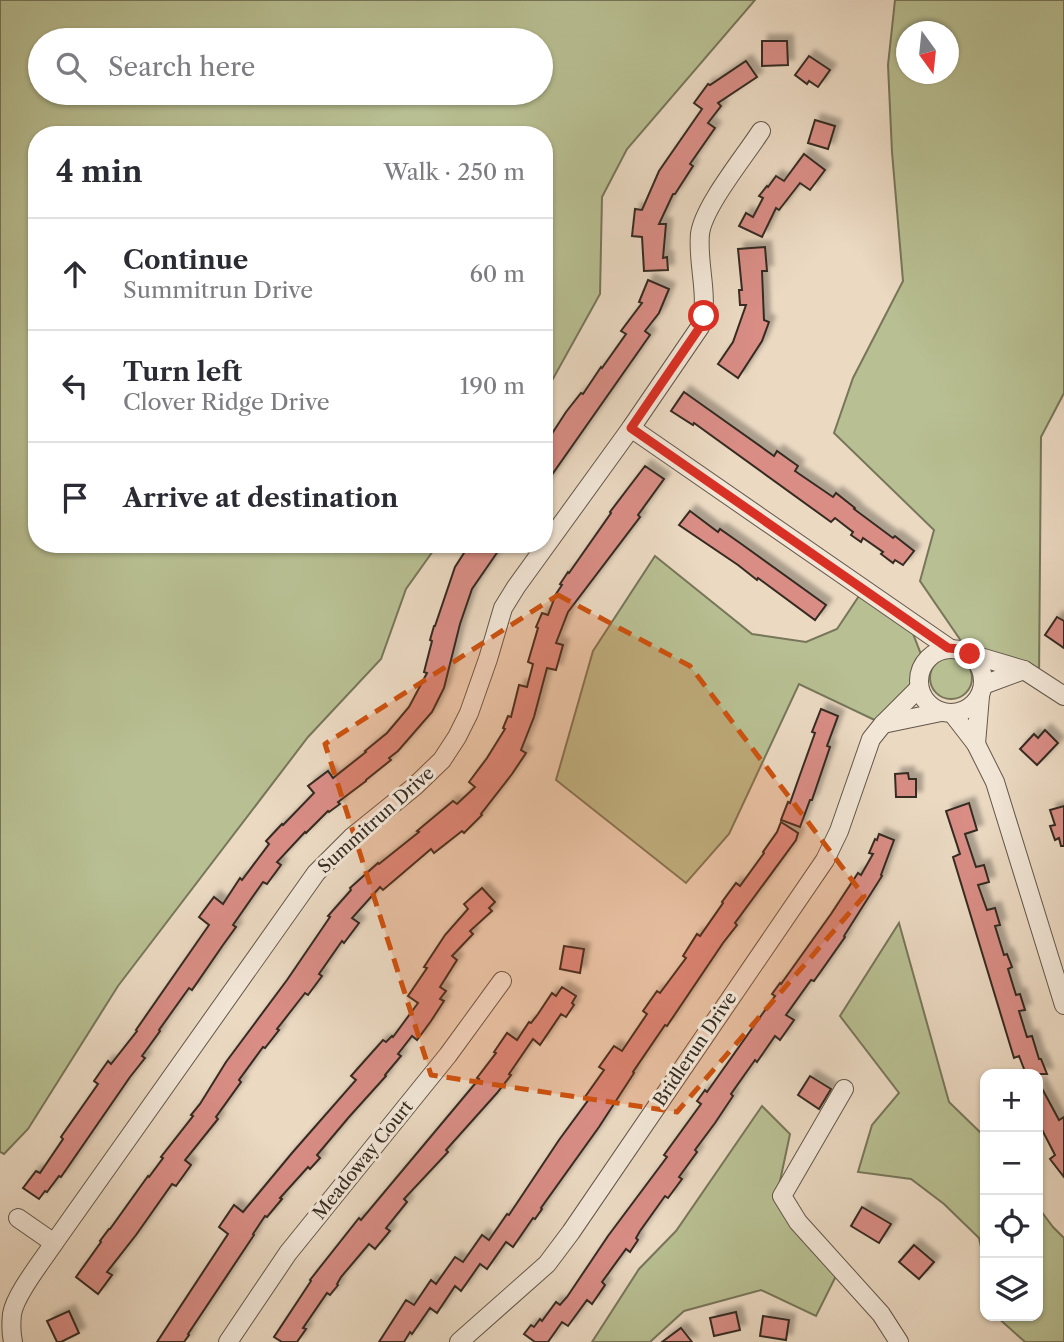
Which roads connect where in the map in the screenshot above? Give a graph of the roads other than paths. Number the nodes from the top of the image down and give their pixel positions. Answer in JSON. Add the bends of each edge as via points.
{"nodes":[{"id":1,"x":761,"y":131,"type":"dead end"},
{"id":2,"x":631,"y":428,"type":"junction"},
{"id":3,"x":553,"y":536,"type":"edge"},
{"id":4,"x":541,"y":553,"type":"edge"},
{"id":5,"x":908,"y":621,"type":"junction"},
{"id":6,"x":948,"y":648,"type":"junction"},
{"id":7,"x":970,"y":654,"type":"junction"},
{"id":8,"x":924,"y":662,"type":"junction"},
{"id":9,"x":1024,"y":670,"type":"junction"},
{"id":10,"x":919,"y":688,"type":"junction"},
{"id":11,"x":981,"y":691,"type":"junction"},
{"id":12,"x":1064,"y":696,"type":"edge"},
{"id":13,"x":946,"y":712,"type":"junction"},
{"id":14,"x":883,"y":724,"type":"junction"},
{"id":15,"x":976,"y":744,"type":"junction"},
{"id":16,"x":502,"y":981,"type":"dead end"},
{"id":17,"x":1064,"y":1005,"type":"edge"},
{"id":18,"x":844,"y":1089,"type":"dead end"},
{"id":19,"x":18,"y":1218,"type":"dead end"},
{"id":20,"x":54,"y":1243,"type":"junction"},
{"id":21,"x":13,"y":1342,"type":"edge"},
{"id":22,"x":228,"y":1342,"type":"edge"},
{"id":23,"x":459,"y":1342,"type":"edge"},
{"id":24,"x":899,"y":1342,"type":"edge"}],
"edges":[{"from":1,"to":2,"type":"street","name":"Summitrun Drive","via":[[704,219],[700,235],[705,301],[700,327]]},
{"from":2,"to":3,"type":"street","name":"Summitrun Drive"},
{"from":2,"to":5,"type":"street"},
{"from":4,"to":20,"type":"street","name":"Summitrun Drive","via":[[503,608],[469,713],[442,760],[316,873]]},
{"from":5,"to":6,"type":"street"},
{"from":5,"to":8,"type":"street"},
{"from":6,"to":7,"type":"street"},
{"from":6,"to":8,"type":"street"},
{"from":7,"to":9,"type":"street"},
{"from":7,"to":11,"type":"street","via":[[983,673]]},
{"from":8,"to":10,"type":"street"},
{"from":9,"to":11,"type":"street"},
{"from":9,"to":12,"type":"street"},
{"from":10,"to":13,"type":"street","via":[[931,706]]},
{"from":10,"to":14,"type":"street","name":"Bridlerun Drive"},
{"from":11,"to":13,"type":"street","via":[[963,711]]},
{"from":11,"to":15,"type":"street"},
{"from":13,"to":14,"type":"street"},
{"from":13,"to":15,"type":"street"},
{"from":14,"to":23,"type":"street","name":"Bridlerun Drive","via":[[871,739],[825,859],[571,1232],[547,1264]]},
{"from":15,"to":17,"type":"street","via":[[995,782]]},
{"from":16,"to":22,"type":"street","name":"Meadoway Court","via":[[288,1253]]},
{"from":18,"to":24,"type":"street","via":[[782,1195],[798,1222],[881,1314]]},
{"from":19,"to":20,"type":"street"},
{"from":20,"to":21,"type":"street","name":"Summitrun Drive","via":[[16,1300]]}]}
